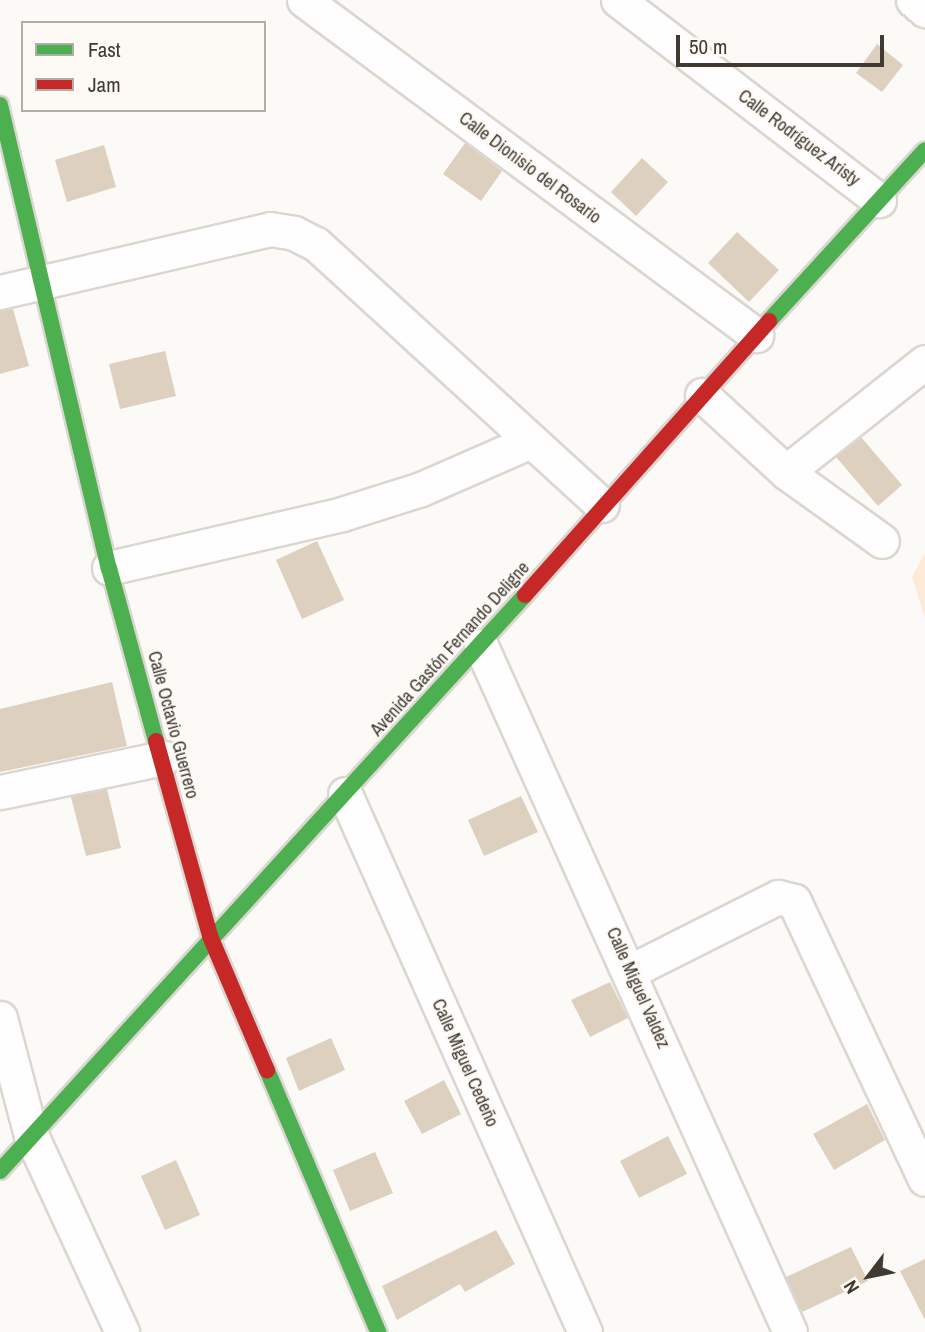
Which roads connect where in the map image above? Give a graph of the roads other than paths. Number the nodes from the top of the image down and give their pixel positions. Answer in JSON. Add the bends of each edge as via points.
{"nodes":[{"id":1,"x":304,"y":0,"type":"edge"},
{"id":2,"x":618,"y":0,"type":"edge"},
{"id":3,"x":913,"y":0,"type":"edge"},
{"id":4,"x":925,"y":10,"type":"edge"},
{"id":5,"x":0,"y":106,"type":"edge"},
{"id":6,"x":920,"y":167,"type":"edge"},
{"id":7,"x":879,"y":200,"type":"junction"},
{"id":8,"x":43,"y":281,"type":"junction"},
{"id":9,"x":0,"y":292,"type":"edge"},
{"id":10,"x":756,"y":335,"type":"junction"},
{"id":11,"x":925,"y":362,"type":"edge"},
{"id":12,"x":702,"y":395,"type":"junction"},
{"id":13,"x":531,"y":440,"type":"junction"},
{"id":14,"x":786,"y":472,"type":"junction"},
{"id":15,"x":602,"y":505,"type":"junction"},
{"id":16,"x":882,"y":541,"type":"dead end"},
{"id":17,"x":109,"y":568,"type":"junction"},
{"id":18,"x":481,"y":646,"type":"junction"},
{"id":19,"x":163,"y":758,"type":"junction"},
{"id":20,"x":0,"y":792,"type":"edge"},
{"id":21,"x":345,"y":794,"type":"junction"},
{"id":22,"x":211,"y":936,"type":"junction"},
{"id":23,"x":631,"y":971,"type":"junction"},
{"id":24,"x":0,"y":1018,"type":"edge"},
{"id":25,"x":31,"y":1135,"type":"junction"},
{"id":26,"x":0,"y":1171,"type":"edge"},
{"id":27,"x":925,"y":1179,"type":"edge"},
{"id":28,"x":122,"y":1332,"type":"edge"},
{"id":29,"x":379,"y":1332,"type":"edge"},
{"id":30,"x":585,"y":1332,"type":"edge"},
{"id":31,"x":790,"y":1332,"type":"edge"}],
"edges":[{"from":1,"to":10,"type":"street","name":"Calle Dionisio del Rosario"},
{"from":2,"to":7,"type":"street","name":"Calle Rodríguez Aristy"},
{"from":3,"to":4,"type":"street"},
{"from":5,"to":8,"type":"street","name":"Calle Octavio Guerrero"},
{"from":6,"to":7,"type":"street","name":"Avenida Gastón Fernando Deligne"},
{"from":7,"to":10,"type":"street","name":"Avenida Gastón Fernando Deligne"},
{"from":8,"to":9,"type":"street"},
{"from":8,"to":13,"type":"street","via":[[270,229],[293,233],[316,244]]},
{"from":8,"to":17,"type":"street","name":"Calle Octavio Guerrero"},
{"from":10,"to":12,"type":"street","name":"Avenida Gastón Fernando Deligne"},
{"from":11,"to":14,"type":"street"},
{"from":12,"to":14,"type":"street"},
{"from":12,"to":15,"type":"street","name":"Avenida Gastón Fernando Deligne"},
{"from":13,"to":15,"type":"street"},
{"from":13,"to":17,"type":"street","via":[[421,489],[342,514]]},
{"from":14,"to":16,"type":"street"},
{"from":15,"to":18,"type":"street","name":"Avenida Gastón Fernando Deligne"},
{"from":17,"to":19,"type":"street","name":"Calle Octavio Guerrero"},
{"from":18,"to":21,"type":"street","name":"Avenida Gastón Fernando Deligne"},
{"from":18,"to":23,"type":"street","name":"Calle Miguel Valdez"},
{"from":19,"to":20,"type":"street"},
{"from":19,"to":22,"type":"street","name":"Calle Octavio Guerrero"},
{"from":21,"to":22,"type":"street","name":"Avenida Gastón Fernando Deligne"},
{"from":21,"to":30,"type":"street","name":"Calle Miguel Cedeño"},
{"from":22,"to":25,"type":"street","name":"Avenida Gastón Fernando Deligne"},
{"from":22,"to":29,"type":"street","name":"Calle Octavio Guerrero"},
{"from":23,"to":27,"type":"street","via":[[778,897],[794,901]]},
{"from":23,"to":31,"type":"street","name":"Calle Miguel Valdez"},
{"from":24,"to":25,"type":"street"},
{"from":25,"to":26,"type":"street","name":"Avenida Gastón Fernando Deligne"},
{"from":25,"to":28,"type":"street"}]}
